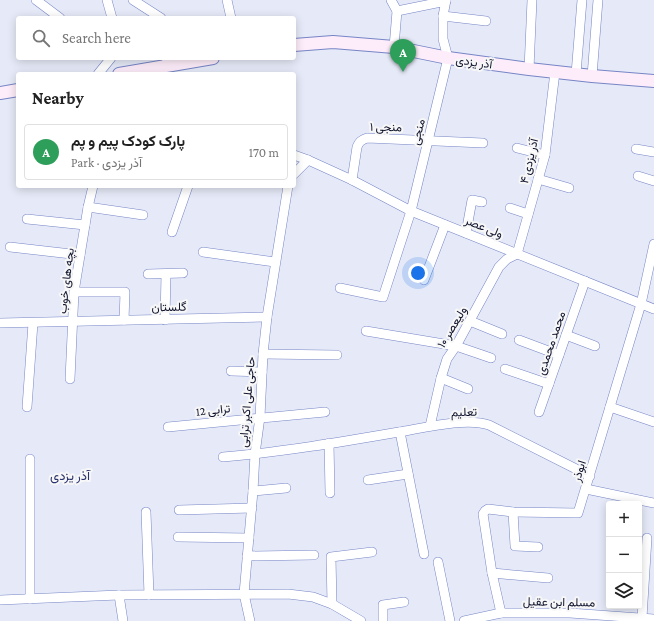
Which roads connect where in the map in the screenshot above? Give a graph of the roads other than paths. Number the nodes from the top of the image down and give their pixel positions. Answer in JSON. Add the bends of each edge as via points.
{"nodes":[{"id":1,"x":36,"y":0,"type":"edge"},
{"id":2,"x":107,"y":0,"type":"edge"},
{"id":3,"x":133,"y":0,"type":"edge"},
{"id":4,"x":227,"y":0,"type":"edge"},
{"id":5,"x":391,"y":0,"type":"edge"},
{"id":6,"x":446,"y":0,"type":"edge"},
{"id":7,"x":532,"y":0,"type":"edge"},
{"id":8,"x":582,"y":0,"type":"edge"},
{"id":9,"x":598,"y":0,"type":"edge"},
{"id":10,"x":397,"y":11,"type":"junction"},
{"id":11,"x":57,"y":16,"type":"edge"},
{"id":12,"x":111,"y":16,"type":"edge"},
{"id":13,"x":158,"y":16,"type":"edge"},
{"id":14,"x":231,"y":16,"type":"edge"},
{"id":15,"x":443,"y":16,"type":"junction"},
{"id":16,"x":486,"y":21,"type":"dead end"},
{"id":17,"x":296,"y":45,"type":"edge"},
{"id":18,"x":394,"y":47,"type":"junction"},
{"id":19,"x":448,"y":58,"type":"junction"},
{"id":20,"x":109,"y":60,"type":"edge"},
{"id":21,"x":200,"y":60,"type":"edge"},
{"id":22,"x":160,"y":66,"type":"edge"},
{"id":23,"x":529,"y":69,"type":"junction"},
{"id":24,"x":100,"y":72,"type":"edge"},
{"id":25,"x":130,"y":72,"type":"edge"},
{"id":26,"x":555,"y":72,"type":"junction"},
{"id":27,"x":576,"y":74,"type":"junction"},
{"id":28,"x":592,"y":76,"type":"junction"},
{"id":29,"x":654,"y":81,"type":"edge"},
{"id":30,"x":16,"y":90,"type":"edge"},
{"id":31,"x":0,"y":93,"type":"edge"},
{"id":32,"x":428,"y":140,"type":"junction"},
{"id":33,"x":483,"y":143,"type":"dead end"},
{"id":34,"x":517,"y":148,"type":"dead end"},
{"id":35,"x":636,"y":149,"type":"dead end"},
{"id":36,"x":654,"y":152,"type":"edge"},
{"id":37,"x":545,"y":155,"type":"junction"},
{"id":38,"x":296,"y":156,"type":"edge"},
{"id":39,"x":308,"y":160,"type":"junction"},
{"id":40,"x":296,"y":172,"type":"edge"},
{"id":41,"x":638,"y":176,"type":"dead end"},
{"id":42,"x":538,"y":179,"type":"junction"},
{"id":43,"x":352,"y":180,"type":"junction"},
{"id":44,"x":654,"y":180,"type":"edge"},
{"id":45,"x":93,"y":188,"type":"edge"},
{"id":46,"x":187,"y":188,"type":"edge"},
{"id":47,"x":288,"y":188,"type":"edge"},
{"id":48,"x":570,"y":188,"type":"dead end"},
{"id":49,"x":482,"y":202,"type":"dead end"},
{"id":50,"x":88,"y":207,"type":"junction"},
{"id":51,"x":510,"y":208,"type":"dead end"},
{"id":52,"x":411,"y":211,"type":"junction"},
{"id":53,"x":528,"y":214,"type":"junction"},
{"id":54,"x":143,"y":215,"type":"dead end"},
{"id":55,"x":27,"y":219,"type":"dead end"},
{"id":56,"x":85,"y":225,"type":"junction"},
{"id":57,"x":445,"y":225,"type":"junction"},
{"id":58,"x":172,"y":232,"type":"dead end"},
{"id":59,"x":466,"y":233,"type":"junction"},
{"id":60,"x":10,"y":247,"type":"dead end"},
{"id":61,"x":653,"y":250,"type":"edge"},
{"id":62,"x":204,"y":252,"type":"dead end"},
{"id":63,"x":517,"y":254,"type":"junction"},
{"id":64,"x":80,"y":255,"type":"junction"},
{"id":65,"x":275,"y":262,"type":"junction"},
{"id":66,"x":183,"y":273,"type":"dead end"},
{"id":67,"x":148,"y":274,"type":"dead end"},
{"id":68,"x":166,"y":274,"type":"junction"},
{"id":69,"x":424,"y":280,"type":"dead end"},
{"id":70,"x":585,"y":281,"type":"junction"},
{"id":71,"x":340,"y":288,"type":"dead end"},
{"id":72,"x":74,"y":292,"type":"junction"},
{"id":73,"x":641,"y":304,"type":"junction"},
{"id":74,"x":654,"y":309,"type":"edge"},
{"id":75,"x":267,"y":317,"type":"junction"},
{"id":76,"x":124,"y":320,"type":"junction"},
{"id":77,"x":165,"y":320,"type":"junction"},
{"id":78,"x":470,"y":321,"type":"junction"},
{"id":79,"x":33,"y":322,"type":"junction"},
{"id":80,"x":73,"y":322,"type":"junction"},
{"id":81,"x":0,"y":323,"type":"edge"},
{"id":82,"x":366,"y":331,"type":"dead end"},
{"id":83,"x":502,"y":334,"type":"dead end"},
{"id":84,"x":566,"y":335,"type":"junction"},
{"id":85,"x":519,"y":340,"type":"dead end"},
{"id":86,"x":456,"y":346,"type":"junction"},
{"id":87,"x":595,"y":346,"type":"dead end"},
{"id":88,"x":263,"y":354,"type":"junction"},
{"id":89,"x":337,"y":355,"type":"dead end"},
{"id":90,"x":559,"y":355,"type":"junction"},
{"id":91,"x":490,"y":358,"type":"dead end"},
{"id":92,"x":505,"y":369,"type":"dead end"},
{"id":93,"x":231,"y":371,"type":"dead end"},
{"id":94,"x":262,"y":372,"type":"junction"},
{"id":95,"x":441,"y":378,"type":"junction"},
{"id":96,"x":70,"y":379,"type":"dead end"},
{"id":97,"x":549,"y":384,"type":"junction"},
{"id":98,"x":468,"y":388,"type":"dead end"},
{"id":99,"x":27,"y":407,"type":"dead end"},
{"id":100,"x":610,"y":407,"type":"junction"},
{"id":101,"x":325,"y":412,"type":"dead end"},
{"id":102,"x":539,"y":412,"type":"dead end"},
{"id":103,"x":260,"y":417,"type":"junction"},
{"id":104,"x":654,"y":422,"type":"edge"},
{"id":105,"x":430,"y":426,"type":"junction"},
{"id":106,"x":168,"y":427,"type":"dead end"},
{"id":107,"x":400,"y":432,"type":"junction"},
{"id":108,"x":329,"y":443,"type":"junction"},
{"id":109,"x":255,"y":454,"type":"junction"},
{"id":110,"x":224,"y":457,"type":"dead end"},
{"id":111,"x":30,"y":459,"type":"dead end"},
{"id":112,"x":408,"y":474,"type":"junction"},
{"id":113,"x":590,"y":476,"type":"junction"},
{"id":114,"x":368,"y":480,"type":"dead end"},
{"id":115,"x":286,"y":488,"type":"dead end"},
{"id":116,"x":586,"y":489,"type":"junction"},
{"id":117,"x":254,"y":491,"type":"junction"},
{"id":118,"x":330,"y":493,"type":"dead end"},
{"id":119,"x":654,"y":503,"type":"edge"},
{"id":120,"x":252,"y":508,"type":"junction"},
{"id":121,"x":179,"y":510,"type":"dead end"},
{"id":122,"x":146,"y":512,"type":"dead end"},
{"id":123,"x":514,"y":512,"type":"junction"},
{"id":124,"x":178,"y":537,"type":"dead end"},
{"id":125,"x":249,"y":538,"type":"junction"},
{"id":126,"x":647,"y":538,"type":"dead end"},
{"id":127,"x":538,"y":547,"type":"dead end"},
{"id":128,"x":372,"y":552,"type":"dead end"},
{"id":129,"x":424,"y":554,"type":"dead end"},
{"id":130,"x":314,"y":555,"type":"dead end"},
{"id":131,"x":248,"y":556,"type":"junction"},
{"id":132,"x":438,"y":562,"type":"dead end"},
{"id":133,"x":492,"y":573,"type":"junction"},
{"id":134,"x":548,"y":578,"type":"dead end"},
{"id":135,"x":244,"y":594,"type":"junction"},
{"id":136,"x":119,"y":595,"type":"junction"},
{"id":137,"x":149,"y":595,"type":"junction"},
{"id":138,"x":30,"y":599,"type":"junction"},
{"id":139,"x":0,"y":600,"type":"edge"},
{"id":140,"x":404,"y":602,"type":"dead end"},
{"id":141,"x":332,"y":604,"type":"junction"},
{"id":142,"x":501,"y":613,"type":"junction"},
{"id":143,"x":571,"y":617,"type":"edge"},
{"id":144,"x":642,"y":618,"type":"junction"},
{"id":145,"x":654,"y":619,"type":"edge"},
{"id":146,"x":123,"y":621,"type":"edge"},
{"id":147,"x":250,"y":621,"type":"edge"},
{"id":148,"x":361,"y":621,"type":"edge"},
{"id":149,"x":383,"y":621,"type":"edge"},
{"id":150,"x":450,"y":621,"type":"edge"},
{"id":151,"x":464,"y":621,"type":"edge"}],
"edges":[{"from":1,"to":11,"type":"street"},
{"from":2,"to":12,"type":"street"},
{"from":3,"to":13,"type":"street"},
{"from":4,"to":14,"type":"street"},
{"from":5,"to":10,"type":"street"},
{"from":6,"to":10,"type":"street"},
{"from":6,"to":15,"type":"street"},
{"from":7,"to":23,"type":"street"},
{"from":8,"to":27,"type":"street"},
{"from":9,"to":28,"type":"street"},
{"from":10,"to":18,"type":"street"},
{"from":15,"to":16,"type":"street"},
{"from":15,"to":19,"type":"street","via":[[443,40]]},
{"from":17,"to":18,"type":"street","name":"آذر یزدی","via":[[333,42]]},
{"from":18,"to":19,"type":"street","name":"آذر یزدی"},
{"from":19,"to":23,"type":"street","name":"آذر یزدی"},
{"from":19,"to":32,"type":"street","name":"منجی"},
{"from":20,"to":24,"type":"street"},
{"from":21,"to":22,"type":"street"},
{"from":22,"to":25,"type":"street"},
{"from":23,"to":26,"type":"street","name":"آذر یزدی"},
{"from":26,"to":27,"type":"street","name":"آذر یزدی"},
{"from":26,"to":37,"type":"street","name":"۴ آذر یزدی"},
{"from":27,"to":28,"type":"street","name":"آذر یزدی"},
{"from":28,"to":29,"type":"street","name":"آذر یزدی"},
{"from":30,"to":31,"type":"street"},
{"from":32,"to":33,"type":"street"},
{"from":32,"to":43,"type":"street","name":"منجی ۱","via":[[363,139],[357,148]]},
{"from":32,"to":52,"type":"street","name":"منجی"},
{"from":34,"to":37,"type":"street"},
{"from":35,"to":36,"type":"street"},
{"from":37,"to":42,"type":"street","name":"۴ آذر یزدی"},
{"from":38,"to":39,"type":"street","name":"ولی عصر"},
{"from":39,"to":40,"type":"street"},
{"from":39,"to":43,"type":"street","name":"ولی عصر"},
{"from":41,"to":44,"type":"street"},
{"from":42,"to":48,"type":"street"},
{"from":42,"to":53,"type":"street","name":"۴ آذر یزدی"},
{"from":43,"to":52,"type":"street","name":"ولی عصر"},
{"from":45,"to":50,"type":"street","name":"بچه های خوب"},
{"from":46,"to":58,"type":"street"},
{"from":47,"to":65,"type":"street","name":"حاجی علی اکبر ترابی"},
{"from":49,"to":59,"type":"street","via":[[472,200]]},
{"from":50,"to":54,"type":"street"},
{"from":50,"to":56,"type":"street","name":"بچه های خوب"},
{"from":51,"to":53,"type":"street"},
{"from":52,"to":57,"type":"street","name":"ولی عصر"},
{"from":52,"to":71,"type":"street","name":"منجی","via":[[383,297]]},
{"from":53,"to":63,"type":"street","name":"۴ آذر یزدی"},
{"from":55,"to":56,"type":"street"},
{"from":56,"to":64,"type":"street","name":"بچه های خوب"},
{"from":57,"to":59,"type":"street","name":"ولی عصر"},
{"from":57,"to":69,"type":"street"},
{"from":59,"to":63,"type":"street","name":"ولی عصر"},
{"from":60,"to":64,"type":"street"},
{"from":61,"to":73,"type":"street","name":"ابوذر"},
{"from":62,"to":65,"type":"street"},
{"from":63,"to":70,"type":"street","name":"ولی عصر"},
{"from":63,"to":78,"type":"street","name":"۱۰ ولیعصر","via":[[506,259],[499,267]]},
{"from":64,"to":72,"type":"street","name":"بچه های خوب"},
{"from":65,"to":75,"type":"street","name":"حاجی علی اکبر ترابی"},
{"from":66,"to":68,"type":"street"},
{"from":67,"to":68,"type":"street"},
{"from":68,"to":77,"type":"street"},
{"from":70,"to":73,"type":"street","name":"ولی عصر"},
{"from":70,"to":84,"type":"street","name":"محمد محمدی"},
{"from":72,"to":76,"type":"street","via":[[125,292]]},
{"from":72,"to":80,"type":"street","name":"بچه های خوب"},
{"from":73,"to":74,"type":"street","name":"ولی عصر"},
{"from":73,"to":100,"type":"street","name":"ابوذر"},
{"from":75,"to":77,"type":"street","name":"گلستان"},
{"from":75,"to":88,"type":"street","name":"حاجی علی اکبر ترابی"},
{"from":76,"to":77,"type":"street","name":"گلستان"},
{"from":76,"to":80,"type":"street","name":"گلستان"},
{"from":78,"to":83,"type":"street"},
{"from":78,"to":86,"type":"street","name":"۱۰ ولیعصر"},
{"from":79,"to":80,"type":"street","name":"گلستان"},
{"from":79,"to":81,"type":"street","name":"گلستان"},
{"from":79,"to":99,"type":"street"},
{"from":80,"to":96,"type":"street","name":"بچه های خوب"},
{"from":82,"to":86,"type":"street"},
{"from":84,"to":87,"type":"street"},
{"from":84,"to":90,"type":"street","name":"محمد محمدی"},
{"from":85,"to":90,"type":"street"},
{"from":86,"to":91,"type":"street"},
{"from":86,"to":95,"type":"street","name":"۱۰ ولیعصر","via":[[447,359]]},
{"from":88,"to":89,"type":"street"},
{"from":88,"to":94,"type":"street","name":"حاجی علی اکبر ترابی"},
{"from":90,"to":97,"type":"street","name":"محمد محمدی"},
{"from":92,"to":97,"type":"street"},
{"from":93,"to":94,"type":"street"},
{"from":94,"to":103,"type":"street","name":"حاجی علی اکبر ترابی"},
{"from":95,"to":98,"type":"street"},
{"from":95,"to":105,"type":"street","name":"۱۰ ولیعصر"},
{"from":97,"to":102,"type":"street","name":"محمد محمدی"},
{"from":100,"to":104,"type":"street"},
{"from":100,"to":113,"type":"street","name":"ابوذر"},
{"from":101,"to":103,"type":"street","name":"ترابی 12"},
{"from":103,"to":106,"type":"street","name":"ترابی 12"},
{"from":103,"to":109,"type":"street","name":"حاجی علی اکبر ترابی"},
{"from":105,"to":107,"type":"street","name":"تعلیم"},
{"from":105,"to":113,"type":"street","name":"تعلیم","via":[[484,423]]},
{"from":107,"to":108,"type":"street","name":"تعلیم"},
{"from":107,"to":112,"type":"street"},
{"from":108,"to":109,"type":"street","name":"تعلیم"},
{"from":108,"to":118,"type":"street"},
{"from":109,"to":110,"type":"street","name":"تعلیم"},
{"from":109,"to":117,"type":"street","name":"حاجی علی اکبر ترابی"},
{"from":111,"to":138,"type":"street"},
{"from":112,"to":114,"type":"street"},
{"from":112,"to":129,"type":"street"},
{"from":113,"to":116,"type":"street","name":"ابوذر"},
{"from":115,"to":117,"type":"street"},
{"from":116,"to":119,"type":"street"},
{"from":116,"to":123,"type":"street","name":"ابوذر","via":[[578,513]]},
{"from":117,"to":120,"type":"street","name":"حاجی علی اکبر ترابی"},
{"from":120,"to":121,"type":"street"},
{"from":120,"to":125,"type":"street","name":"حاجی علی اکبر ترابی"},
{"from":122,"to":137,"type":"street"},
{"from":123,"to":127,"type":"street","via":[[515,546]]},
{"from":123,"to":133,"type":"street","name":"ابوذر","via":[[488,509],[483,514]]},
{"from":124,"to":125,"type":"street"},
{"from":125,"to":131,"type":"street","name":"حاجی علی اکبر ترابی"},
{"from":126,"to":144,"type":"street"},
{"from":128,"to":141,"type":"street","via":[[331,557]]},
{"from":130,"to":131,"type":"street"},
{"from":131,"to":135,"type":"street","name":"حاجی علی اکبر ترابی"},
{"from":132,"to":150,"type":"street"},
{"from":133,"to":134,"type":"street"},
{"from":133,"to":142,"type":"street","name":"ابوذر"},
{"from":135,"to":137,"type":"street"},
{"from":135,"to":141,"type":"street","via":[[288,594],[313,597]]},
{"from":135,"to":147,"type":"street","name":"حاجی علی اکبر ترابی"},
{"from":136,"to":137,"type":"street"},
{"from":136,"to":138,"type":"street"},
{"from":136,"to":146,"type":"street"},
{"from":138,"to":139,"type":"street"},
{"from":140,"to":149,"type":"street","via":[[383,604]]},
{"from":141,"to":148,"type":"street"},
{"from":142,"to":143,"type":"street","name":"مسلم ابن عقیل"},
{"from":142,"to":151,"type":"street","name":"مسلم ابن عقیل"},
{"from":143,"to":144,"type":"street","name":"مسلم ابن عقیل"},
{"from":144,"to":145,"type":"street","name":"مسلم ابن عقیل"}]}
